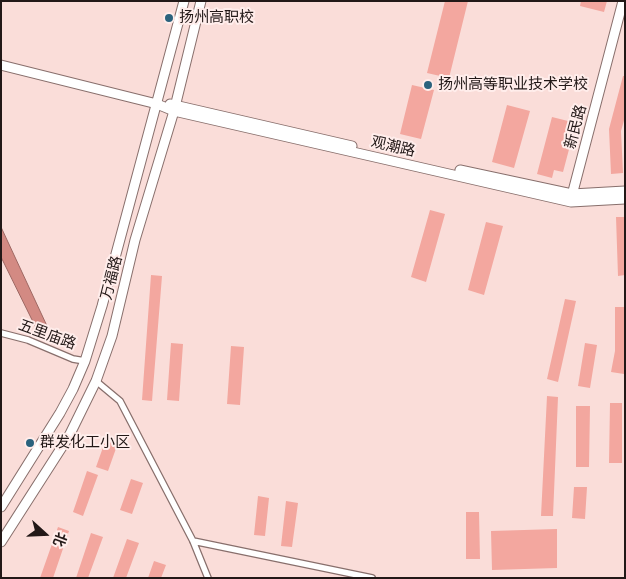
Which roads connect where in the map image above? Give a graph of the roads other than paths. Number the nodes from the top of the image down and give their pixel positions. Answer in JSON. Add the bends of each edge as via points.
{"nodes":[{"id":1,"x":184,"y":1,"type":"edge"},
{"id":2,"x":201,"y":1,"type":"edge"},
{"id":3,"x":623,"y":1,"type":"edge"},
{"id":4,"x":1,"y":65,"type":"edge"},
{"id":5,"x":157,"y":104,"type":"junction"},
{"id":6,"x":174,"y":108,"type":"junction"},
{"id":7,"x":625,"y":191,"type":"edge"},
{"id":8,"x":571,"y":198,"type":"junction"},
{"id":9,"x":625,"y":199,"type":"edge"},
{"id":10,"x":1,"y":333,"type":"edge"},
{"id":11,"x":85,"y":361,"type":"junction"},
{"id":12,"x":96,"y":381,"type":"junction"},
{"id":13,"x":1,"y":507,"type":"edge"},
{"id":14,"x":193,"y":541,"type":"junction"},
{"id":15,"x":1,"y":542,"type":"edge"},
{"id":16,"x":208,"y":578,"type":"edge"},
{"id":17,"x":372,"y":578,"type":"edge"}],
"edges":[{"from":1,"to":5,"type":"main road","name":"万福路"},
{"from":2,"to":6,"type":"main road","name":"万福路"},
{"from":3,"to":8,"type":"main road","name":"新民路"},
{"from":4,"to":5,"type":"main road","name":"观潮路"},
{"from":5,"to":6,"type":"main road","name":"观潮路"},
{"from":5,"to":11,"type":"main road","name":"万福路"},
{"from":6,"to":8,"type":"main road","name":"观潮路"},
{"from":6,"to":12,"type":"main road","name":"万福路","via":[[112,336]]},
{"from":7,"to":8,"type":"main road","name":"观潮路"},
{"from":8,"to":9,"type":"main road","name":"观潮路"},
{"from":10,"to":11,"type":"street","name":"五里庙路"},
{"from":11,"to":13,"type":"main road","name":"万福路","via":[[60,413]]},
{"from":12,"to":14,"type":"street","via":[[120,401]]},
{"from":12,"to":15,"type":"main road","name":"万福路","via":[[69,436]]},
{"from":14,"to":16,"type":"street"},
{"from":14,"to":17,"type":"street"}]}
